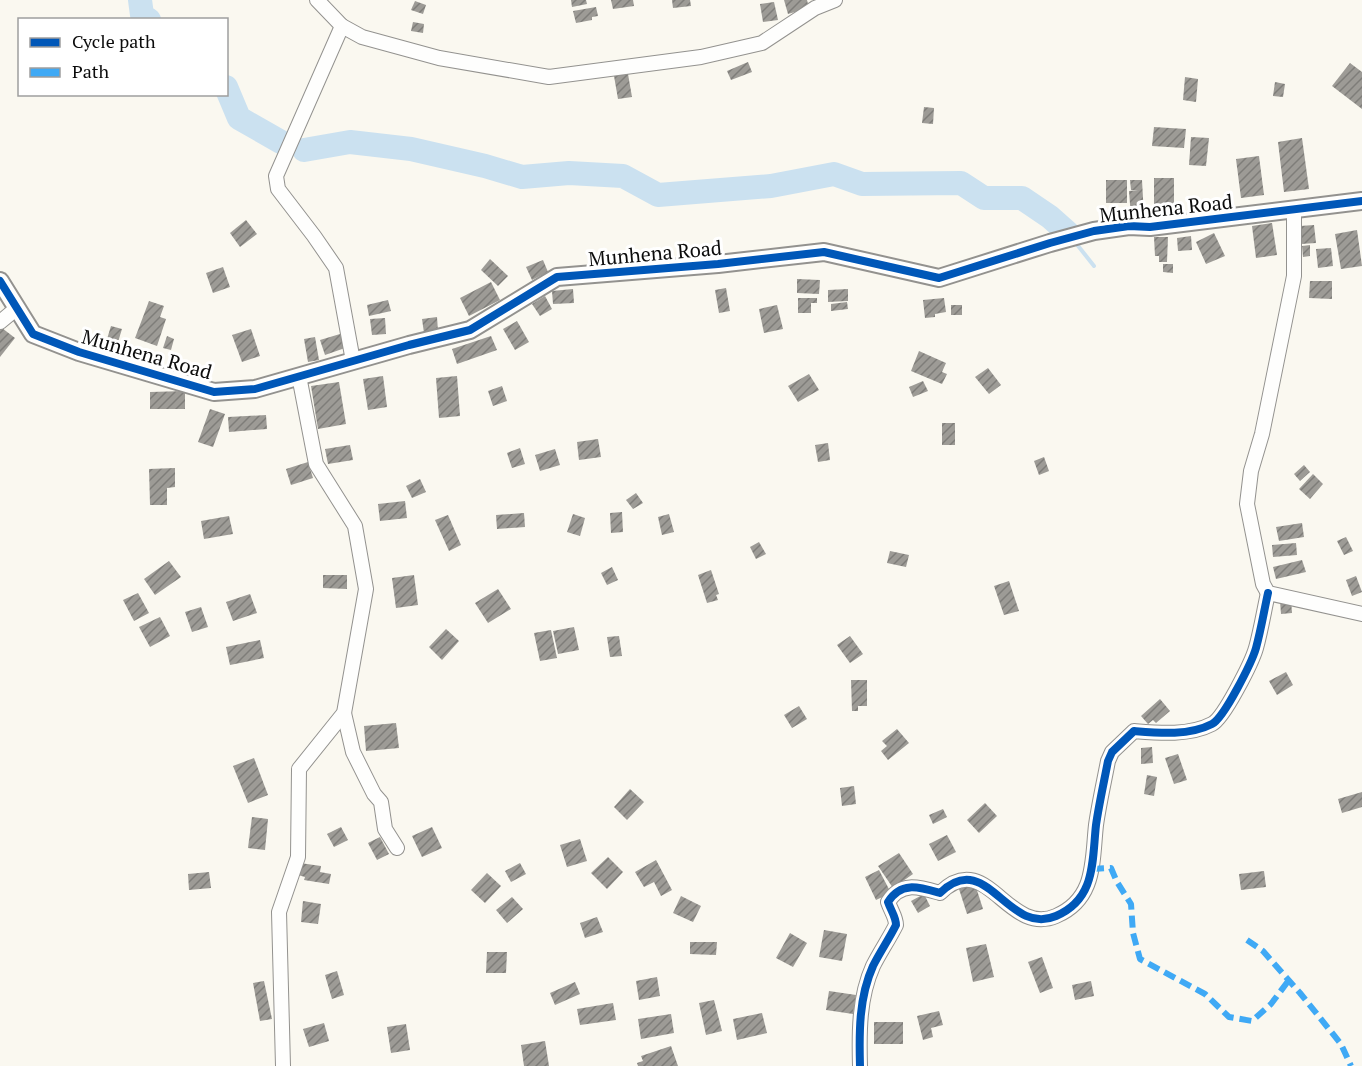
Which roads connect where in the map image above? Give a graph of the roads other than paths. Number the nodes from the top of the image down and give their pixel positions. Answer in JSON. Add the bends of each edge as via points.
{"nodes":[{"id":1,"x":317,"y":0,"type":"edge"},
{"id":2,"x":835,"y":0,"type":"edge"},
{"id":3,"x":342,"y":26,"type":"junction"},
{"id":4,"x":1362,"y":201,"type":"edge"},
{"id":5,"x":1294,"y":210,"type":"junction"},
{"id":6,"x":0,"y":281,"type":"edge"},
{"id":7,"x":17,"y":308,"type":"junction"},
{"id":8,"x":0,"y":322,"type":"edge"},
{"id":9,"x":353,"y":361,"type":"junction"},
{"id":10,"x":300,"y":376,"type":"junction"},
{"id":11,"x":1268,"y":593,"type":"junction"},
{"id":12,"x":1362,"y":614,"type":"edge"},
{"id":13,"x":344,"y":713,"type":"junction"},
{"id":14,"x":397,"y":848,"type":"dead end"},
{"id":15,"x":283,"y":1066,"type":"edge"},
{"id":16,"x":860,"y":1066,"type":"edge"}],
"edges":[{"from":1,"to":3,"type":"street"},
{"from":2,"to":3,"type":"street","via":[[815,8],[762,43],[701,57],[549,77],[439,58],[362,38]]},
{"from":3,"to":9,"type":"street","via":[[276,176],[278,189],[336,268]]},
{"from":4,"to":5,"type":"street","name":"Munhena Road"},
{"from":5,"to":9,"type":"street","name":"Munhena Road","via":[[1094,231],[939,278],[824,252],[557,277],[470,330]]},
{"from":5,"to":11,"type":"street","via":[[1294,276],[1247,504]]},
{"from":6,"to":7,"type":"street","name":"Munhena Road"},
{"from":7,"to":8,"type":"street"},
{"from":7,"to":10,"type":"street","name":"Munhena Road","via":[[33,334],[79,352],[214,392],[255,389]]},
{"from":9,"to":10,"type":"street","name":"Munhena Road"},
{"from":10,"to":13,"type":"street","via":[[316,464],[355,526],[366,589]]},
{"from":11,"to":12,"type":"street"},
{"from":11,"to":16,"type":"street","via":[[1255,651],[1227,707],[1214,723],[1167,733],[1134,731],[1112,752],[1096,823],[1091,878],[1069,909],[1039,920],[1019,913],[981,882],[969,879],[957,880],[940,892],[915,886],[892,895],[888,902],[896,925],[873,966],[862,998]]},
{"from":13,"to":14,"type":"street","via":[[353,752],[381,802],[385,829]]},
{"from":13,"to":15,"type":"street","via":[[299,769],[298,857],[279,912]]}]}
